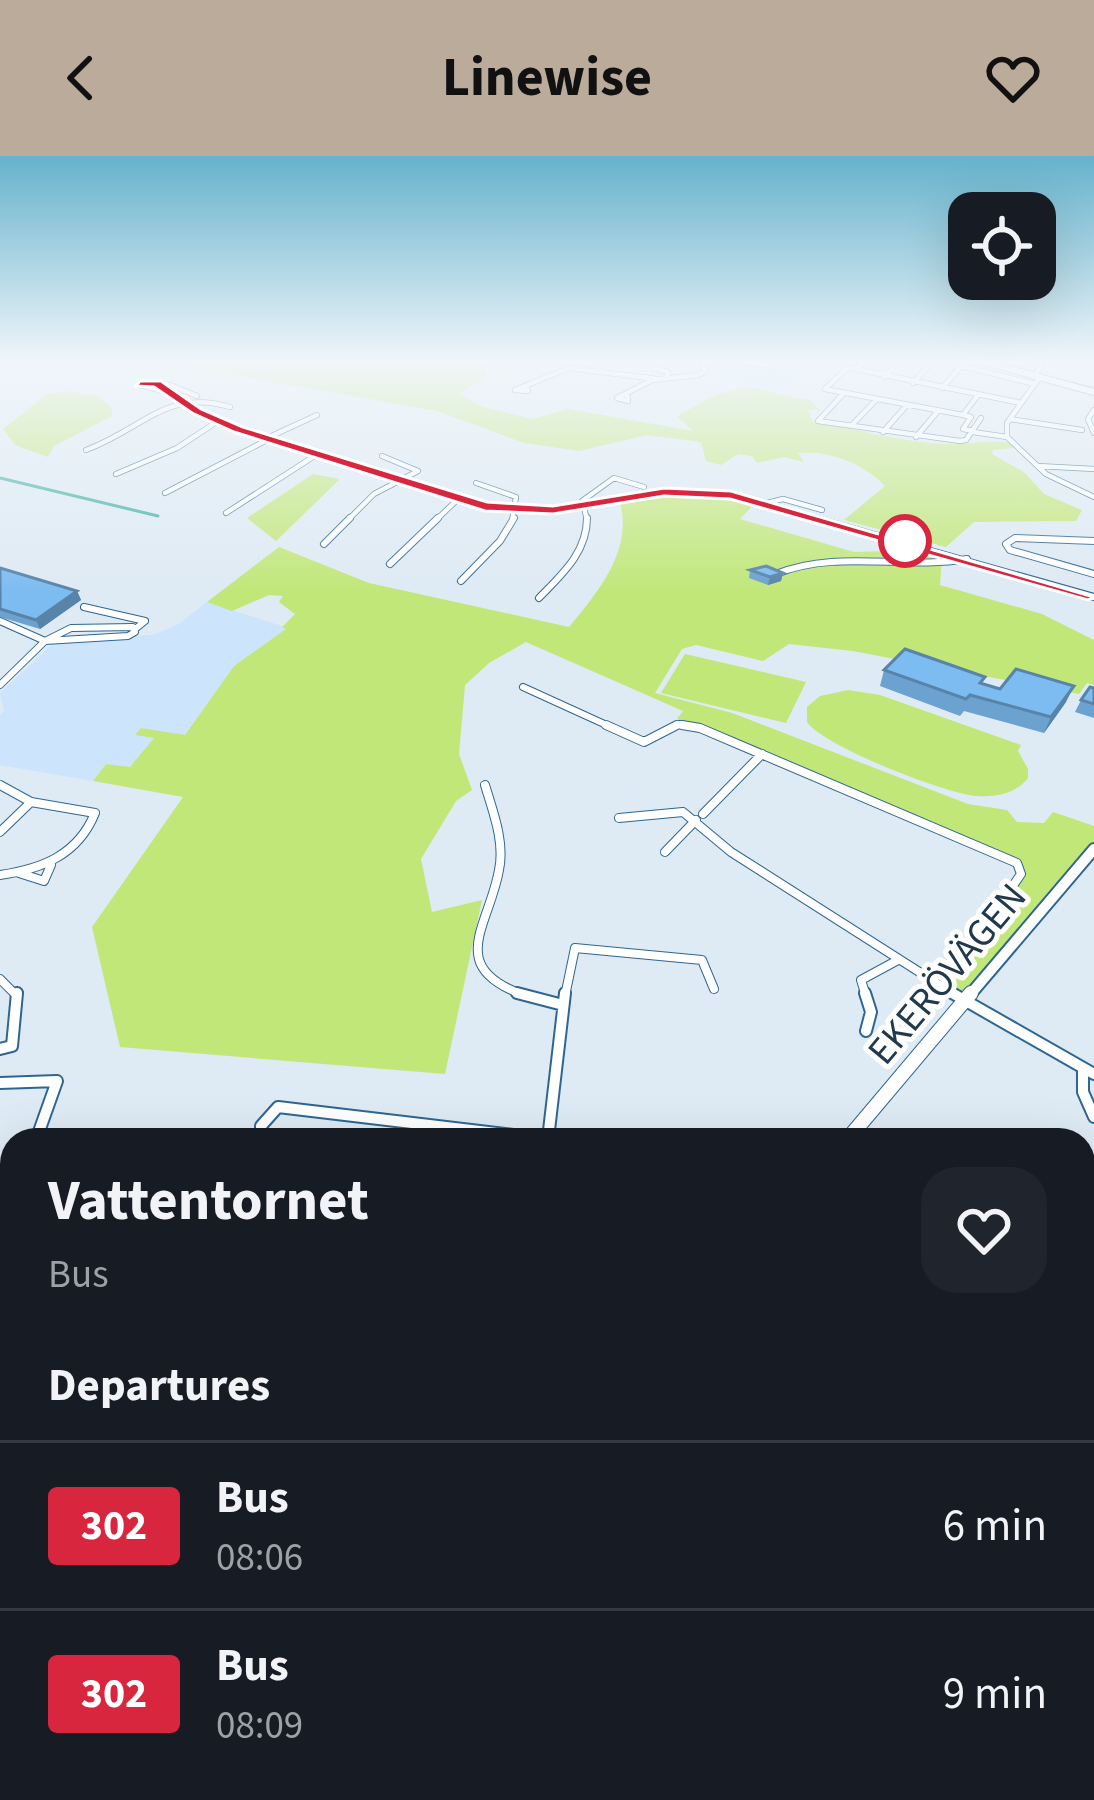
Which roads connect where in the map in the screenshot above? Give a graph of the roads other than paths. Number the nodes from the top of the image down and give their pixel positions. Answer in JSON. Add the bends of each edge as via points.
{"nodes":[{"id":1,"x":115,"y":439,"type":"edge"},
{"id":2,"x":191,"y":439,"type":"edge"},
{"id":3,"x":266,"y":439,"type":"joint"},
{"id":4,"x":937,"y":439,"type":"edge"},
{"id":5,"x":966,"y":439,"type":"edge"},
{"id":6,"x":1009,"y":439,"type":"edge"},
{"id":7,"x":86,"y":450,"type":"dead end"},
{"id":8,"x":316,"y":455,"type":"junction"},
{"id":9,"x":382,"y":456,"type":"dead end"},
{"id":10,"x":1038,"y":466,"type":"junction"},
{"id":11,"x":1094,"y":470,"type":"edge"},
{"id":12,"x":116,"y":474,"type":"dead end"},
{"id":13,"x":398,"y":481,"type":"junction"},
{"id":14,"x":476,"y":483,"type":"dead end"},
{"id":15,"x":644,"y":487,"type":"dead end"},
{"id":16,"x":165,"y":493,"type":"dead end"},
{"id":17,"x":1094,"y":497,"type":"edge"},
{"id":18,"x":457,"y":500,"type":"junction"},
{"id":19,"x":767,"y":503,"type":"junction"},
{"id":20,"x":584,"y":507,"type":"junction"},
{"id":21,"x":822,"y":510,"type":"dead end"},
{"id":22,"x":518,"y":511,"type":"junction"},
{"id":23,"x":226,"y":513,"type":"dead end"},
{"id":24,"x":1094,"y":541,"type":"edge"},
{"id":25,"x":324,"y":544,"type":"dead end"},
{"id":26,"x":967,"y":559,"type":"junction"},
{"id":27,"x":390,"y":564,"type":"dead end"},
{"id":28,"x":776,"y":574,"type":"edge"},
{"id":29,"x":1094,"y":574,"type":"edge"},
{"id":30,"x":461,"y":581,"type":"dead end"},
{"id":31,"x":1094,"y":597,"type":"edge"},
{"id":32,"x":539,"y":598,"type":"dead end"},
{"id":33,"x":84,"y":607,"type":"dead end"},
{"id":34,"x":0,"y":621,"type":"edge"},
{"id":35,"x":45,"y":641,"type":"junction"},
{"id":36,"x":0,"y":685,"type":"edge"},
{"id":37,"x":523,"y":687,"type":"dead end"},
{"id":38,"x":762,"y":754,"type":"junction"},
{"id":39,"x":0,"y":785,"type":"edge"},
{"id":40,"x":485,"y":785,"type":"dead end"},
{"id":41,"x":31,"y":802,"type":"junction"},
{"id":42,"x":109,"y":806,"type":"dead end"},
{"id":43,"x":92,"y":809,"type":"junction"},
{"id":44,"x":699,"y":817,"type":"junction"},
{"id":45,"x":620,"y":818,"type":"dead end"},
{"id":46,"x":0,"y":832,"type":"edge"},
{"id":47,"x":1094,"y":849,"type":"edge"},
{"id":48,"x":665,"y":852,"type":"dead end"},
{"id":49,"x":0,"y":875,"type":"edge"},
{"id":50,"x":898,"y":960,"type":"junction"},
{"id":51,"x":0,"y":979,"type":"edge"},
{"id":52,"x":930,"y":981,"type":"junction"},
{"id":53,"x":714,"y":989,"type":"dead end"},
{"id":54,"x":965,"y":1002,"type":"junction"},
{"id":55,"x":563,"y":1005,"type":"junction"},
{"id":56,"x":866,"y":1031,"type":"dead end"},
{"id":57,"x":0,"y":1049,"type":"edge"},
{"id":58,"x":1089,"y":1072,"type":"edge"},
{"id":59,"x":0,"y":1083,"type":"edge"},
{"id":60,"x":1094,"y":1117,"type":"edge"},
{"id":61,"x":40,"y":1128,"type":"edge"},
{"id":62,"x":261,"y":1128,"type":"edge"},
{"id":63,"x":454,"y":1128,"type":"edge"},
{"id":64,"x":553,"y":1128,"type":"edge"},
{"id":65,"x":857,"y":1128,"type":"edge"}],
"edges":[{"from":1,"to":7,"type":"street"},
{"from":2,"to":12,"type":"street"},
{"from":3,"to":8,"type":"street"},
{"from":3,"to":16,"type":"street"},
{"from":4,"to":5,"type":"street"},
{"from":6,"to":10,"type":"street"},
{"from":8,"to":13,"type":"street"},
{"from":8,"to":23,"type":"street"},
{"from":9,"to":13,"type":"street","via":[[418,468]]},
{"from":10,"to":11,"type":"street"},
{"from":10,"to":17,"type":"street","via":[[1074,493]]},
{"from":13,"to":18,"type":"street"},
{"from":13,"to":25,"type":"street"},
{"from":14,"to":22,"type":"street","via":[[516,497]]},
{"from":15,"to":20,"type":"street","via":[[614,478]]},
{"from":18,"to":22,"type":"street"},
{"from":18,"to":27,"type":"street"},
{"from":19,"to":20,"type":"street","via":[[691,491]]},
{"from":19,"to":21,"type":"street"},
{"from":19,"to":26,"type":"street"},
{"from":20,"to":22,"type":"street"},
{"from":20,"to":32,"type":"street","via":[[585,541]]},
{"from":22,"to":30,"type":"street"},
{"from":24,"to":29,"type":"street","via":[[1006,544]]},
{"from":26,"to":28,"type":"street","via":[[808,564]]},
{"from":26,"to":31,"type":"street"},
{"from":33,"to":35,"type":"street","via":[[146,621],[128,636]]},
{"from":34,"to":35,"type":"street"},
{"from":35,"to":36,"type":"street"},
{"from":37,"to":38,"type":"street","via":[[644,742],[687,724]]},
{"from":38,"to":44,"type":"street"},
{"from":38,"to":52,"type":"street","via":[[1022,868],[975,940]]},
{"from":39,"to":41,"type":"street"},
{"from":40,"to":55,"type":"street","via":[[500,866],[477,933],[477,960],[518,997]]},
{"from":41,"to":43,"type":"street"},
{"from":41,"to":46,"type":"street"},
{"from":42,"to":43,"type":"street"},
{"from":43,"to":49,"type":"street","via":[[94,821],[44,881]]},
{"from":44,"to":45,"type":"street"},
{"from":44,"to":48,"type":"street"},
{"from":44,"to":50,"type":"street","via":[[731,852]]},
{"from":47,"to":54,"type":"main road","name":"EKERÖVÄGEN"},
{"from":50,"to":52,"type":"street"},
{"from":50,"to":56,"type":"street","via":[[861,980],[871,1012]]},
{"from":51,"to":57,"type":"street","via":[[17,992],[16,1037]]},
{"from":52,"to":54,"type":"street"},
{"from":53,"to":55,"type":"street","via":[[702,961],[582,946],[571,953]]},
{"from":54,"to":58,"type":"street"},
{"from":54,"to":65,"type":"main road","name":"EKERÖVÄGEN"},
{"from":55,"to":64,"type":"street"},
{"from":58,"to":60,"type":"street","via":[[1083,1092]]},
{"from":59,"to":61,"type":"street","via":[[57,1081]]},
{"from":62,"to":63,"type":"street","via":[[271,1110],[299,1109]]}]}
